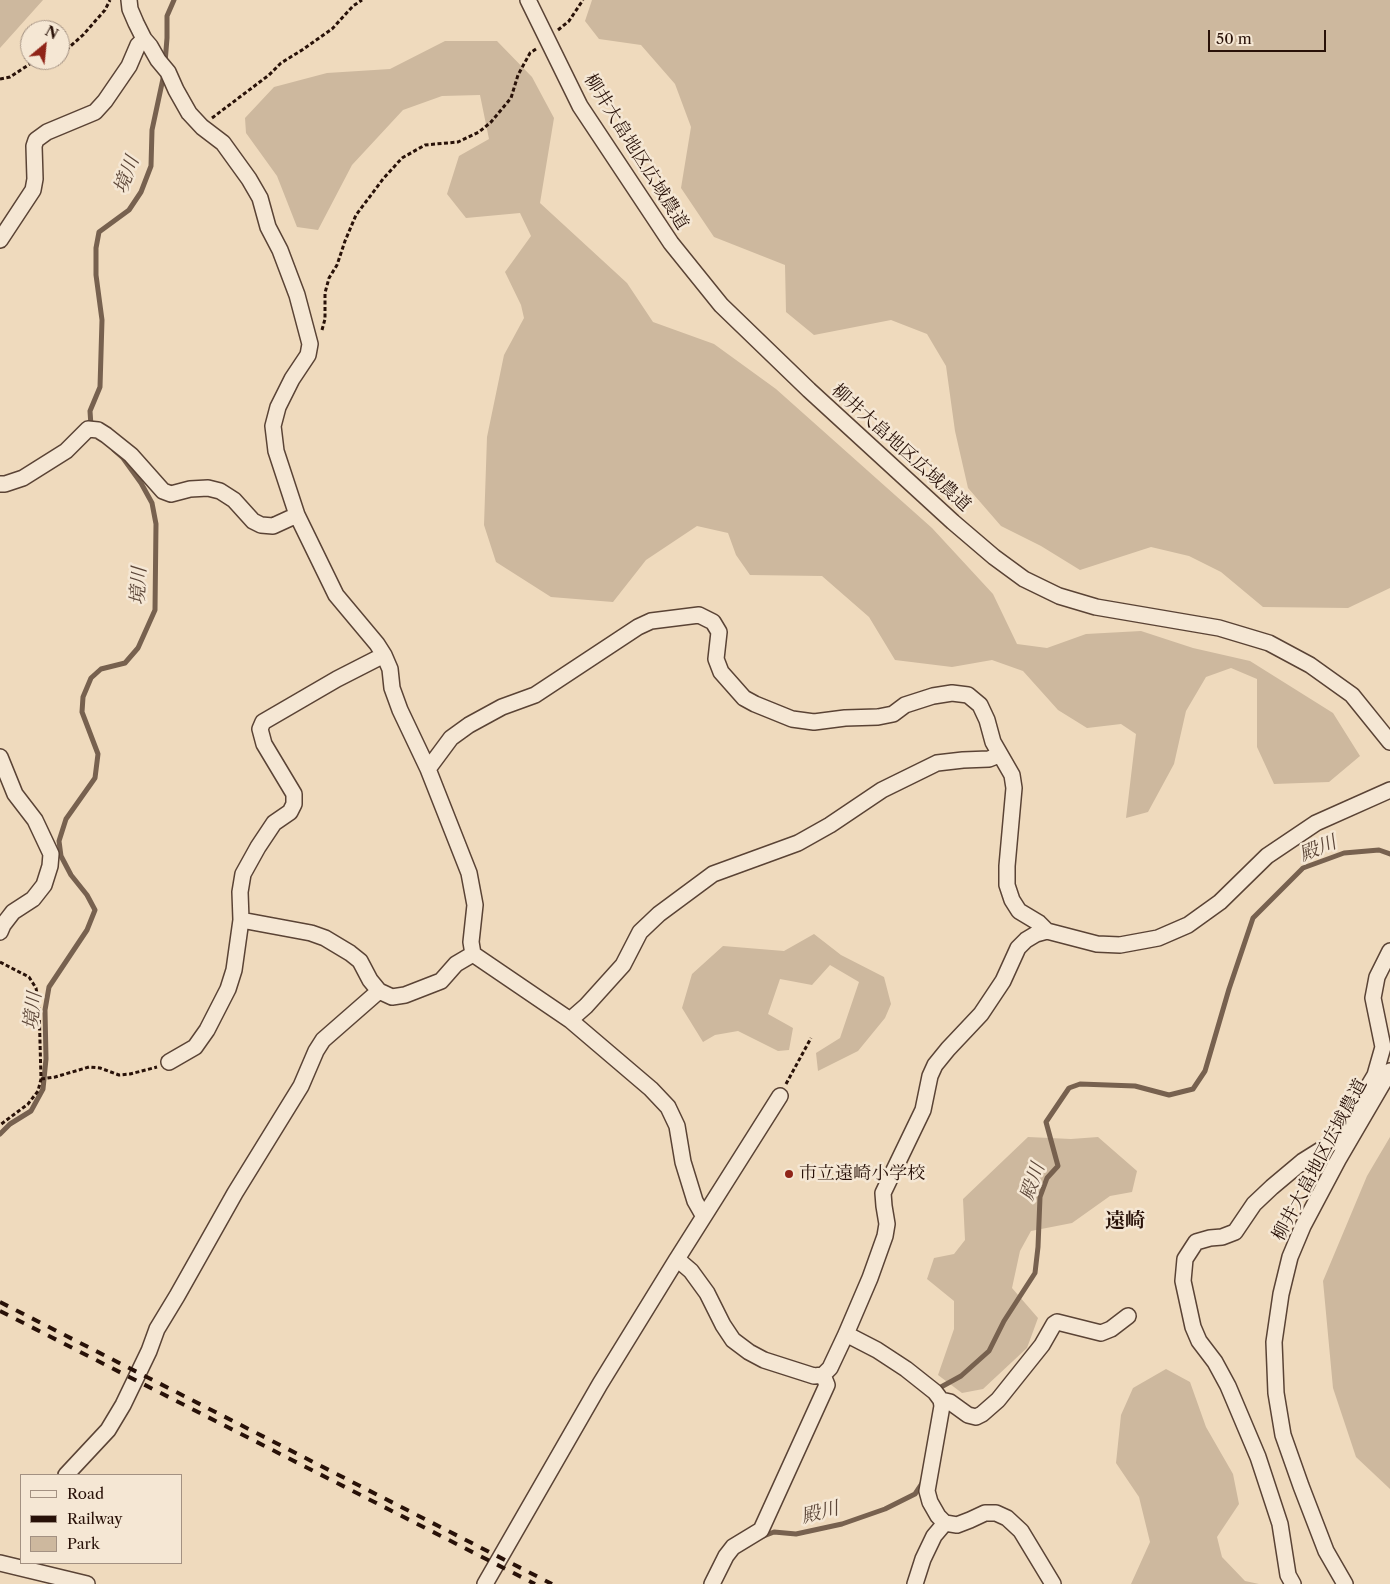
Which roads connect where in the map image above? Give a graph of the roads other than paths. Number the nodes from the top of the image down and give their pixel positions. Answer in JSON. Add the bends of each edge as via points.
{"nodes":[{"id":1,"x":129,"y":0,"type":"edge"},
{"id":2,"x":528,"y":0,"type":"edge"},
{"id":3,"x":144,"y":39,"type":"junction"},
{"id":4,"x":0,"y":240,"type":"edge"},
{"id":5,"x":0,"y":484,"type":"edge"},
{"id":6,"x":297,"y":515,"type":"junction"},
{"id":7,"x":384,"y":655,"type":"junction"},
{"id":8,"x":1390,"y":742,"type":"edge"},
{"id":9,"x":1000,"y":755,"type":"junction"},
{"id":10,"x":0,"y":757,"type":"edge"},
{"id":11,"x":428,"y":768,"type":"junction"},
{"id":12,"x":1388,"y":795,"type":"edge"},
{"id":13,"x":241,"y":920,"type":"junction"},
{"id":14,"x":1047,"y":931,"type":"junction"},
{"id":15,"x":0,"y":932,"type":"edge"},
{"id":16,"x":1390,"y":951,"type":"edge"},
{"id":17,"x":473,"y":954,"type":"junction"},
{"id":18,"x":379,"y":990,"type":"junction"},
{"id":19,"x":570,"y":1020,"type":"junction"},
{"id":20,"x":169,"y":1062,"type":"road end"},
{"id":21,"x":1390,"y":1071,"type":"edge"},
{"id":22,"x":780,"y":1096,"type":"road end"},
{"id":23,"x":703,"y":1216,"type":"junction"},
{"id":24,"x":677,"y":1259,"type":"junction"},
{"id":25,"x":1128,"y":1316,"type":"dead end"},
{"id":26,"x":846,"y":1334,"type":"junction"},
{"id":27,"x":822,"y":1375,"type":"junction"},
{"id":28,"x":941,"y":1400,"type":"junction"},
{"id":29,"x":67,"y":1474,"type":"edge"},
{"id":30,"x":945,"y":1523,"type":"junction"},
{"id":31,"x":0,"y":1563,"type":"edge"},
{"id":32,"x":29,"y":1566,"type":"edge"},
{"id":33,"x":88,"y":1584,"type":"edge"},
{"id":34,"x":485,"y":1584,"type":"edge"},
{"id":35,"x":712,"y":1584,"type":"edge"},
{"id":36,"x":914,"y":1584,"type":"edge"},
{"id":37,"x":1053,"y":1584,"type":"edge"},
{"id":38,"x":1292,"y":1584,"type":"edge"},
{"id":39,"x":1345,"y":1584,"type":"edge"}],
"edges":[{"from":1,"to":3,"type":"street"},
{"from":2,"to":8,"type":"street","name":"柳井大畠地区広域農道","via":[[586,114],[671,243],[721,305],[953,522],[1024,579],[1059,596],[1096,607],[1219,628],[1269,643],[1310,665],[1352,695]]},
{"from":3,"to":4,"type":"street","via":[[105,102],[95,112],[47,132],[36,140],[33,190]]},
{"from":3,"to":6,"type":"street","via":[[168,72],[189,113],[223,143],[249,179],[260,198],[268,227],[297,296],[310,344],[308,355],[278,407],[273,426],[276,451]]},
{"from":5,"to":6,"type":"street","via":[[24,478],[66,451],[88,429],[98,430],[131,455],[163,491],[171,494],[208,488],[220,491],[261,525],[273,526]]},
{"from":6,"to":7,"type":"street","via":[[336,595]]},
{"from":7,"to":11,"type":"street","via":[[400,710]]},
{"from":7,"to":13,"type":"street","via":[[263,722],[260,730],[264,744],[294,794],[294,804],[290,812],[274,824],[243,874]]},
{"from":9,"to":11,"type":"street","via":[[980,705],[968,695],[933,696],[905,705],[893,714],[878,717],[814,722],[792,719],[755,704],[744,698],[721,672],[716,659],[719,632],[713,622],[699,615],[651,621],[638,627],[534,695],[502,707],[469,725],[451,738]]},
{"from":9,"to":14,"type":"street","via":[[1012,775],[1014,788],[1007,885],[1019,911]]},
{"from":9,"to":19,"type":"street","via":[[989,759],[937,763],[882,790],[798,843],[713,874],[640,932],[623,965]]},
{"from":10,"to":15,"type":"street","via":[[15,794],[35,820],[51,854],[44,885],[33,899],[13,912]]},
{"from":11,"to":17,"type":"street","via":[[469,873],[475,905]]},
{"from":12,"to":14,"type":"street","via":[[1316,823],[1267,856],[1220,902],[1188,925],[1158,938],[1120,945],[1097,944]]},
{"from":13,"to":18,"type":"street","via":[[325,938],[360,961]]},
{"from":13,"to":20,"type":"street","via":[[234,970],[216,1014],[195,1047]]},
{"from":14,"to":26,"type":"street","via":[[1036,934],[1018,948],[1003,981],[981,1014],[935,1065],[923,1110],[883,1193],[887,1224],[885,1236]]},
{"from":16,"to":38,"type":"street","via":[[1373,998],[1383,1047],[1375,1075],[1335,1141],[1272,1186],[1254,1204],[1235,1232],[1196,1242],[1185,1259],[1183,1281],[1193,1327],[1199,1341],[1216,1362],[1258,1457],[1280,1524]]},
{"from":17,"to":18,"type":"street","via":[[456,964],[441,981],[405,995],[392,997]]},
{"from":17,"to":19,"type":"street"},
{"from":18,"to":29,"type":"street","via":[[323,1040],[301,1086],[157,1329],[123,1405],[108,1430]]},
{"from":19,"to":23,"type":"street","via":[[668,1107],[677,1126],[695,1201]]},
{"from":21,"to":39,"type":"street","name":"柳井大畠地区広域農道","via":[[1338,1160],[1300,1234],[1281,1294],[1274,1342],[1276,1393],[1283,1435],[1326,1551]]},
{"from":22,"to":23,"type":"street"},
{"from":23,"to":24,"type":"street"},
{"from":24,"to":27,"type":"street","via":[[692,1271],[733,1340],[764,1360],[814,1376]]},
{"from":24,"to":34,"type":"street","via":[[600,1384]]},
{"from":25,"to":28,"type":"street","via":[[1100,1334],[1057,1322],[1003,1394],[976,1417]]},
{"from":26,"to":27,"type":"street","via":[[830,1368]]},
{"from":26,"to":28,"type":"street","via":[[906,1369],[936,1392]]},
{"from":27,"to":35,"type":"street","via":[[828,1386],[761,1530],[733,1547]]},
{"from":28,"to":30,"type":"street","via":[[927,1491],[930,1502]]},
{"from":30,"to":36,"type":"street","via":[[934,1536]]},
{"from":30,"to":37,"type":"street","via":[[957,1525],[985,1512],[1007,1518],[1021,1531]]},
{"from":31,"to":32,"type":"street"},
{"from":32,"to":33,"type":"street"}]}
